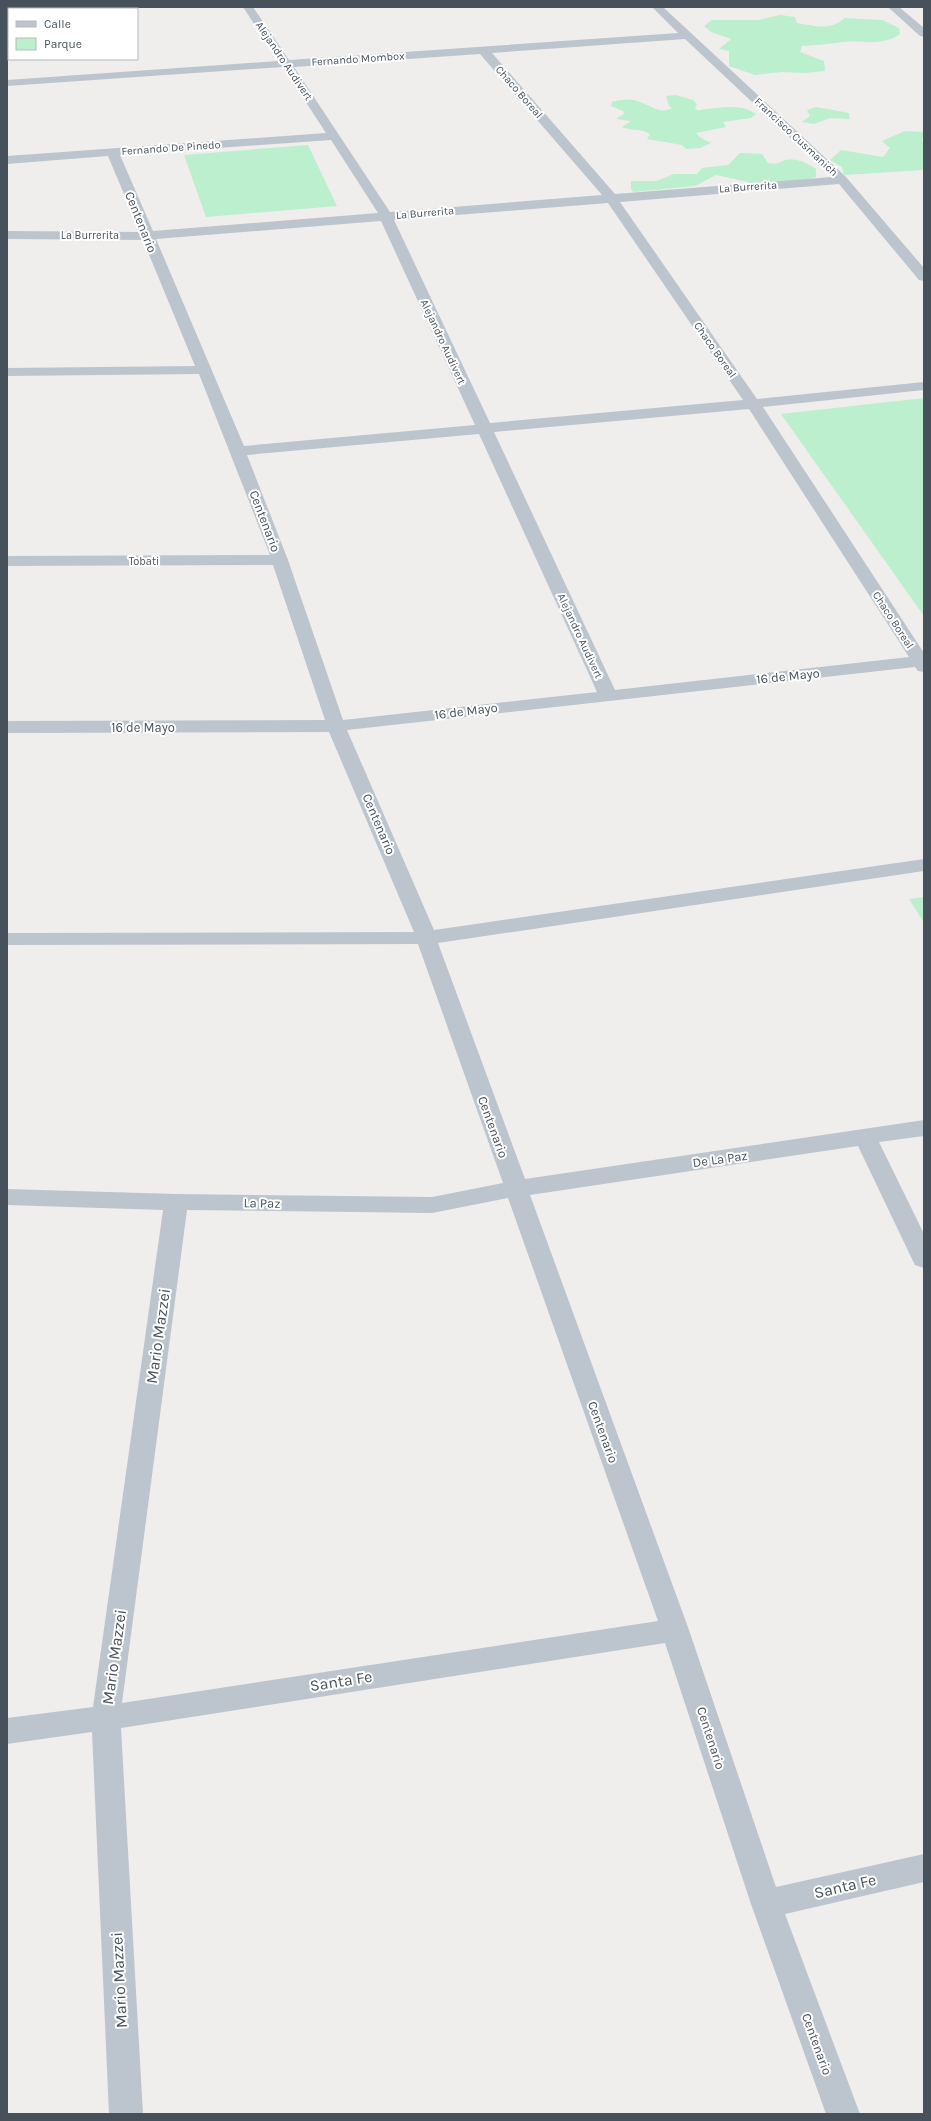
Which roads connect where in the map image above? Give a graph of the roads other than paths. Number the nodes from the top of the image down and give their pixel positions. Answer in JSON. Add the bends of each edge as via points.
{"nodes":[{"id":1,"x":109,"y":7,"type":"edge"},
{"id":2,"x":248,"y":7,"type":"edge"},
{"id":3,"x":656,"y":7,"type":"edge"},
{"id":4,"x":893,"y":7,"type":"edge"},
{"id":5,"x":96,"y":8,"type":"edge"},
{"id":6,"x":924,"y":34,"type":"edge"},
{"id":7,"x":685,"y":36,"type":"junction"},
{"id":8,"x":482,"y":50,"type":"junction"},
{"id":9,"x":286,"y":64,"type":"junction"},
{"id":10,"x":7,"y":83,"type":"edge"},
{"id":11,"x":334,"y":136,"type":"junction"},
{"id":12,"x":113,"y":153,"type":"junction"},
{"id":13,"x":7,"y":160,"type":"edge"},
{"id":14,"x":842,"y":180,"type":"junction"},
{"id":15,"x":610,"y":197,"type":"junction"},
{"id":16,"x":386,"y":216,"type":"junction"},
{"id":17,"x":7,"y":234,"type":"edge"},
{"id":18,"x":146,"y":236,"type":"junction"},
{"id":19,"x":924,"y":277,"type":"edge"},
{"id":20,"x":205,"y":370,"type":"junction"},
{"id":21,"x":7,"y":372,"type":"edge"},
{"id":22,"x":924,"y":386,"type":"edge"},
{"id":23,"x":753,"y":404,"type":"junction"},
{"id":24,"x":483,"y":429,"type":"junction"},
{"id":25,"x":238,"y":452,"type":"junction"},
{"id":26,"x":280,"y":560,"type":"junction"},
{"id":27,"x":7,"y":562,"type":"edge"},
{"id":28,"x":923,"y":663,"type":"edge"},
{"id":29,"x":608,"y":694,"type":"junction"},
{"id":30,"x":336,"y":726,"type":"junction"},
{"id":31,"x":7,"y":728,"type":"edge"},
{"id":32,"x":924,"y":865,"type":"edge"},
{"id":33,"x":426,"y":938,"type":"junction"},
{"id":34,"x":7,"y":939,"type":"edge"},
{"id":35,"x":924,"y":1128,"type":"edge"},
{"id":36,"x":865,"y":1137,"type":"junction"},
{"id":37,"x":515,"y":1188,"type":"junction"},
{"id":38,"x":7,"y":1197,"type":"edge"},
{"id":39,"x":176,"y":1202,"type":"junction"},
{"id":40,"x":924,"y":1259,"type":"edge"},
{"id":41,"x":675,"y":1630,"type":"junction"},
{"id":42,"x":106,"y":1718,"type":"junction"},
{"id":43,"x":7,"y":1731,"type":"edge"},
{"id":44,"x":924,"y":1868,"type":"edge"},
{"id":45,"x":766,"y":1904,"type":"junction"},
{"id":46,"x":126,"y":2114,"type":"edge"},
{"id":47,"x":843,"y":2114,"type":"edge"}],
"edges":[{"from":1,"to":5,"type":"street"},
{"from":2,"to":9,"type":"street","name":"Alejandro Audivert"},
{"from":3,"to":7,"type":"street","name":"Francisco Cusmanich"},
{"from":4,"to":6,"type":"street"},
{"from":7,"to":8,"type":"street","name":"Fernando Mombox"},
{"from":7,"to":14,"type":"street","name":"Francisco Cusmanich"},
{"from":8,"to":9,"type":"street","name":"Fernando Mombox"},
{"from":8,"to":15,"type":"street","name":"Chaco Boreal"},
{"from":9,"to":10,"type":"street","name":"Fernando Mombox"},
{"from":9,"to":11,"type":"street","name":"Alejandro Audivert"},
{"from":11,"to":12,"type":"street","name":"Fernando De Pinedo"},
{"from":11,"to":16,"type":"street","name":"Alejandro Audivert"},
{"from":12,"to":13,"type":"street","name":"Fernando De Pinedo"},
{"from":12,"to":18,"type":"street","name":"Centenario"},
{"from":14,"to":15,"type":"street","name":"La Burrerita"},
{"from":14,"to":19,"type":"street","name":"Francisco Cusmanich"},
{"from":15,"to":16,"type":"street","name":"La Burrerita"},
{"from":15,"to":23,"type":"street","name":"Chaco Boreal"},
{"from":16,"to":18,"type":"street","name":"La Burrerita"},
{"from":16,"to":24,"type":"street","name":"Alejandro Audivert"},
{"from":17,"to":18,"type":"street","name":"La Burrerita"},
{"from":18,"to":20,"type":"street","name":"Centenario"},
{"from":20,"to":21,"type":"street"},
{"from":20,"to":25,"type":"street","name":"Centenario"},
{"from":22,"to":23,"type":"street"},
{"from":23,"to":24,"type":"street"},
{"from":23,"to":28,"type":"street","name":"Chaco Boreal"},
{"from":24,"to":25,"type":"street"},
{"from":24,"to":29,"type":"street","name":"Alejandro Audivert"},
{"from":25,"to":26,"type":"street","name":"Centenario"},
{"from":26,"to":27,"type":"street","name":"Tobati"},
{"from":26,"to":30,"type":"street","name":"Centenario"},
{"from":28,"to":29,"type":"street","name":"16 de Mayo"},
{"from":29,"to":30,"type":"street","name":"16 de Mayo"},
{"from":30,"to":31,"type":"street","name":"16 de Mayo"},
{"from":30,"to":33,"type":"street","name":"Centenario"},
{"from":32,"to":33,"type":"street"},
{"from":33,"to":34,"type":"street"},
{"from":33,"to":37,"type":"street","name":"Centenario"},
{"from":35,"to":36,"type":"street","name":"De La Paz"},
{"from":36,"to":37,"type":"street","name":"De La Paz"},
{"from":36,"to":40,"type":"street"},
{"from":37,"to":39,"type":"street","name":"La Paz","via":[[432,1205]]},
{"from":37,"to":41,"type":"street","name":"Centenario"},
{"from":38,"to":39,"type":"street","name":"La Paz"},
{"from":39,"to":42,"type":"street","name":"Mario Mazzei"},
{"from":41,"to":42,"type":"street","name":"Santa Fe"},
{"from":41,"to":45,"type":"street","name":"Centenario"},
{"from":42,"to":43,"type":"street","name":"Santa Fe"},
{"from":42,"to":46,"type":"street","name":"Mario Mazzei"},
{"from":44,"to":45,"type":"street","name":"Santa Fe"},
{"from":45,"to":47,"type":"street","name":"Centenario"}]}
